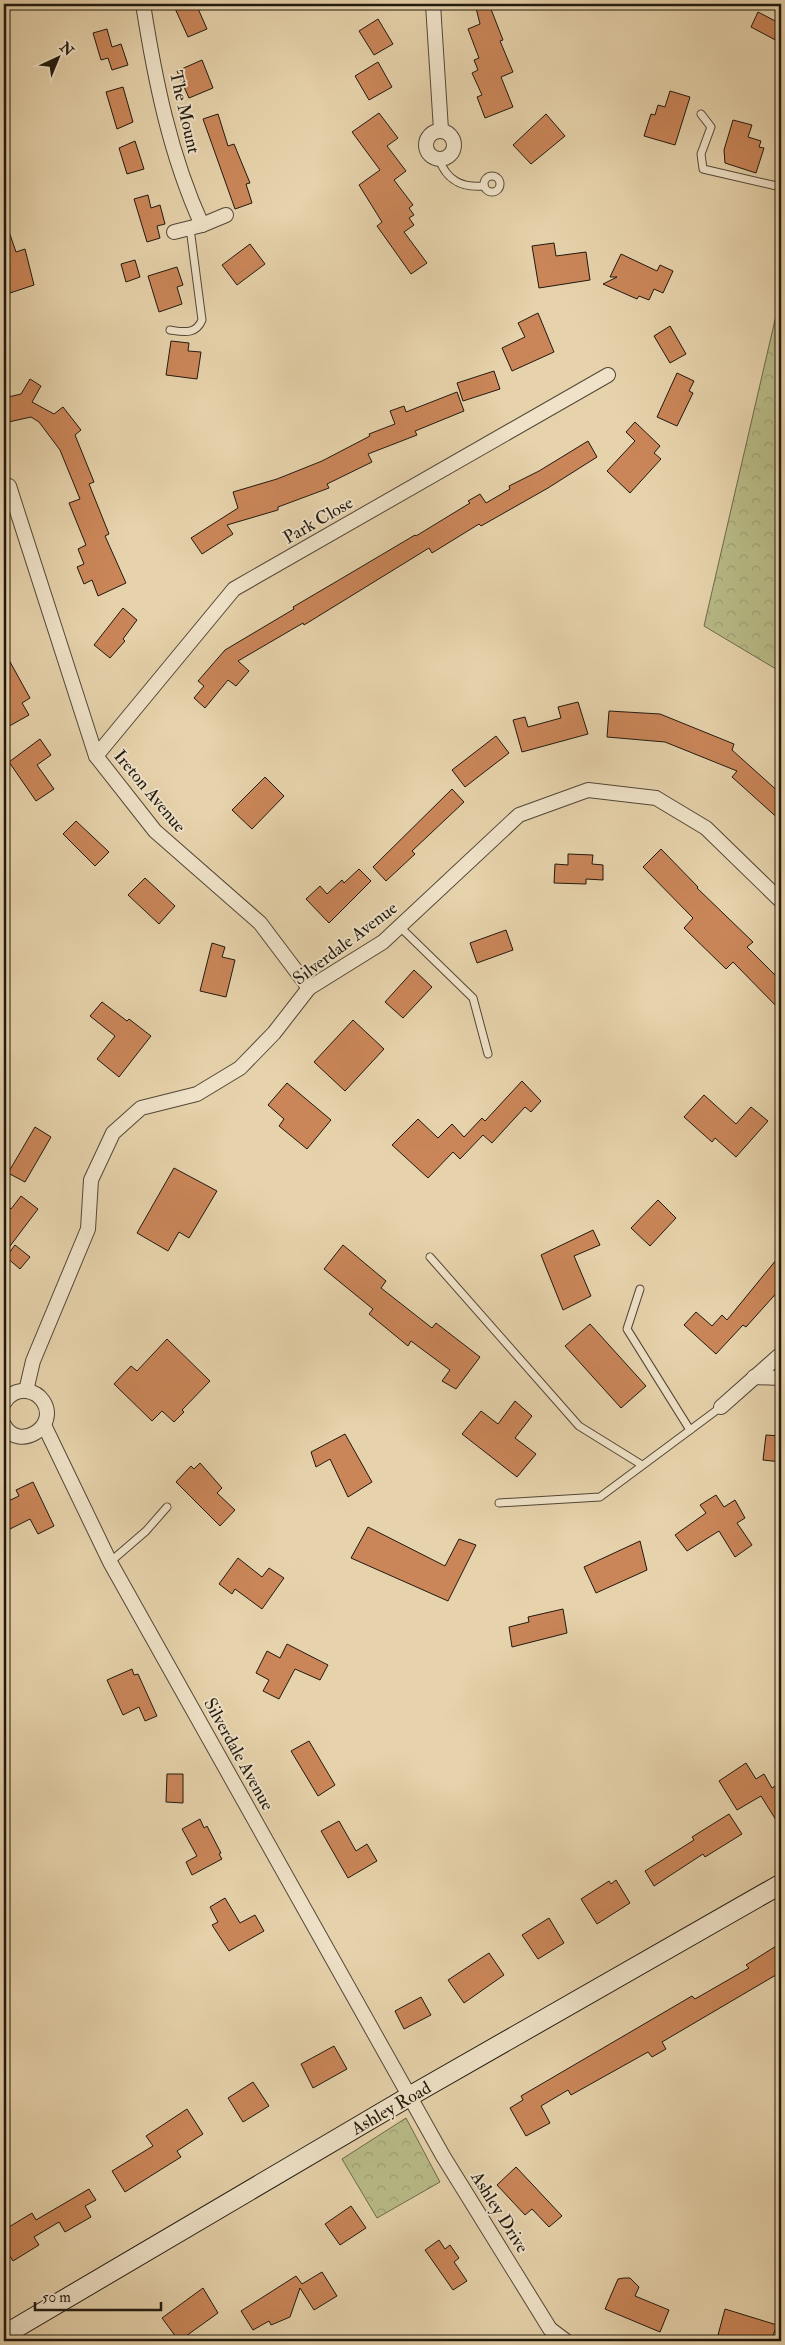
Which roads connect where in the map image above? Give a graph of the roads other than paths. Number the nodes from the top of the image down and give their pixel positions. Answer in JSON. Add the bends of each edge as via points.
{"nodes":[{"id":1,"x":143,"y":4,"type":"edge"},
{"id":2,"x":433,"y":4,"type":"edge"},
{"id":3,"x":701,"y":114,"type":"dead end"},
{"id":4,"x":441,"y":130,"type":"junction"},
{"id":5,"x":439,"y":159,"type":"junction"},
{"id":6,"x":484,"y":186,"type":"dead end"},
{"id":7,"x":781,"y":187,"type":"edge"},
{"id":8,"x":226,"y":216,"type":"dead end"},
{"id":9,"x":196,"y":227,"type":"junction"},
{"id":10,"x":174,"y":232,"type":"dead end"},
{"id":11,"x":170,"y":330,"type":"dead end"},
{"id":12,"x":608,"y":375,"type":"dead end"},
{"id":13,"x":8,"y":486,"type":"dead end"},
{"id":14,"x":96,"y":756,"type":"junction"},
{"id":15,"x":781,"y":901,"type":"edge"},
{"id":16,"x":400,"y":927,"type":"junction"},
{"id":17,"x":310,"y":988,"type":"junction"},
{"id":18,"x":488,"y":1054,"type":"dead end"},
{"id":19,"x":430,"y":1257,"type":"dead end"},
{"id":20,"x":640,"y":1289,"type":"dead end"},
{"id":21,"x":781,"y":1354,"type":"edge"},
{"id":22,"x":754,"y":1377,"type":"junction"},
{"id":23,"x":781,"y":1378,"type":"edge"},
{"id":24,"x":26,"y":1391,"type":"junction"},
{"id":25,"x":4,"y":1403,"type":"edge"},
{"id":26,"x":721,"y":1406,"type":"joint"},
{"id":27,"x":44,"y":1425,"type":"junction"},
{"id":28,"x":4,"y":1428,"type":"edge"},
{"id":29,"x":690,"y":1430,"type":"junction"},
{"id":30,"x":642,"y":1465,"type":"junction"},
{"id":31,"x":499,"y":1503,"type":"dead end"},
{"id":32,"x":167,"y":1507,"type":"dead end"},
{"id":33,"x":110,"y":1562,"type":"junction"},
{"id":34,"x":781,"y":1884,"type":"edge"},
{"id":35,"x":410,"y":2096,"type":"junction"},
{"id":36,"x":4,"y":2335,"type":"edge"},
{"id":37,"x":566,"y":2341,"type":"edge"}],
"edges":[{"from":1,"to":9,"type":"street","name":"The Mount","via":[[165,118]]},
{"from":2,"to":4,"type":"street"},
{"from":3,"to":7,"type":"lane","via":[[711,127],[701,154],[704,169]]},
{"from":4,"to":5,"type":"street","via":[[427,138],[426,147],[429,154]]},
{"from":4,"to":5,"type":"street","via":[[454,139],[455,148],[451,155]]},
{"from":5,"to":6,"type":"lane","via":[[448,176],[456,182],[473,187]]},
{"from":8,"to":9,"type":"street"},
{"from":9,"to":10,"type":"street"},
{"from":9,"to":11,"type":"lane","via":[[202,320],[196,330],[187,333]]},
{"from":12,"to":14,"type":"street","name":"Park Close","via":[[234,589]]},
{"from":13,"to":14,"type":"street","name":"Ireton Avenue"},
{"from":14,"to":17,"type":"street","name":"Ireton Avenue","via":[[155,831],[260,923]]},
{"from":15,"to":16,"type":"street","name":"Silverdale Avenue","via":[[706,828],[656,798],[588,790],[519,815]]},
{"from":16,"to":17,"type":"street","name":"Silverdale Avenue","via":[[383,942]]},
{"from":16,"to":18,"type":"lane","via":[[474,998]]},
{"from":17,"to":24,"type":"street","name":"Silverdale Avenue","via":[[274,1033],[240,1068],[197,1094],[141,1108],[112,1133],[91,1180],[88,1229],[33,1361]]},
{"from":19,"to":30,"type":"lane","via":[[579,1426]]},
{"from":20,"to":29,"type":"lane","via":[[627,1329]]},
{"from":21,"to":22,"type":"street"},
{"from":22,"to":23,"type":"street"},
{"from":22,"to":26,"type":"street"},
{"from":24,"to":25,"type":"street","via":[[11,1394]]},
{"from":24,"to":27,"type":"street","via":[[44,1403],[47,1410]]},
{"from":26,"to":29,"type":"lane"},
{"from":27,"to":28,"type":"street","via":[[26,1437]]},
{"from":27,"to":33,"type":"street","name":"Silverdale Avenue"},
{"from":29,"to":30,"type":"lane"},
{"from":30,"to":31,"type":"lane","via":[[600,1497]]},
{"from":32,"to":33,"type":"lane","via":[[146,1531]]},
{"from":33,"to":35,"type":"street","name":"Silverdale Avenue"},
{"from":34,"to":35,"type":"main road","name":"Ashley Road"},
{"from":35,"to":36,"type":"main road","name":"Ashley Road"},
{"from":35,"to":37,"type":"street","name":"Ashley Drive","via":[[443,2156],[550,2329]]}]}
